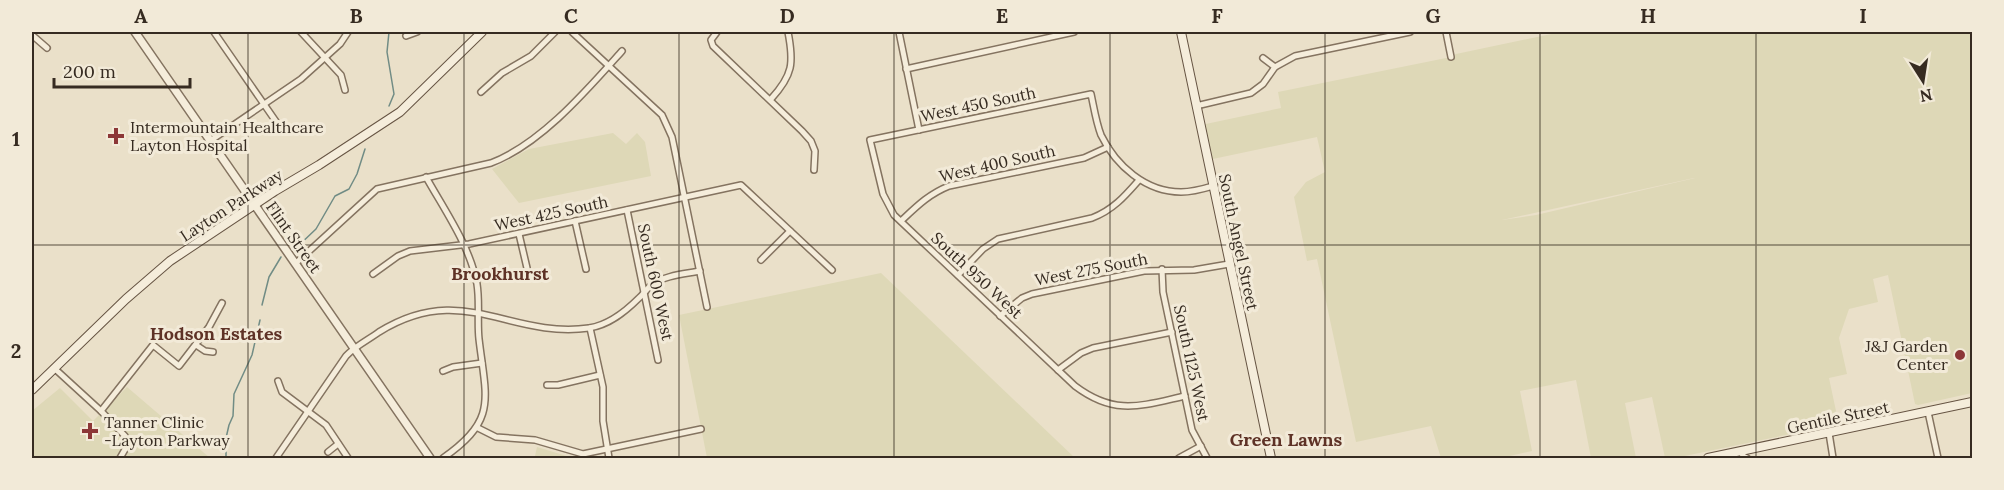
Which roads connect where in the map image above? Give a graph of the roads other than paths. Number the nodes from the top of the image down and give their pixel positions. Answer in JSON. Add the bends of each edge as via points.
{"nodes":[{"id":1,"x":135,"y":32,"type":"edge"},
{"id":2,"x":214,"y":32,"type":"edge"},
{"id":3,"x":301,"y":32,"type":"edge"},
{"id":4,"x":348,"y":32,"type":"edge"},
{"id":5,"x":417,"y":32,"type":"edge"},
{"id":6,"x":482,"y":32,"type":"edge"},
{"id":7,"x":555,"y":32,"type":"edge"},
{"id":8,"x":572,"y":32,"type":"edge"},
{"id":9,"x":717,"y":32,"type":"edge"},
{"id":10,"x":790,"y":32,"type":"edge"},
{"id":11,"x":899,"y":32,"type":"edge"},
{"id":12,"x":1074,"y":32,"type":"edge"},
{"id":13,"x":1181,"y":32,"type":"edge"},
{"id":14,"x":1410,"y":32,"type":"edge"},
{"id":15,"x":1446,"y":32,"type":"edge"},
{"id":16,"x":32,"y":35,"type":"edge"},
{"id":17,"x":406,"y":36,"type":"dead end"},
{"id":18,"x":47,"y":48,"type":"dead end"},
{"id":19,"x":622,"y":51,"type":"dead end"},
{"id":20,"x":325,"y":57,"type":"junction"},
{"id":21,"x":1451,"y":57,"type":"dead end"},
{"id":22,"x":1263,"y":58,"type":"dead end"},
{"id":23,"x":609,"y":66,"type":"junction"},
{"id":24,"x":1275,"y":67,"type":"junction"},
{"id":25,"x":906,"y":69,"type":"junction"},
{"id":26,"x":345,"y":90,"type":"dead end"},
{"id":27,"x":481,"y":92,"type":"dead end"},
{"id":28,"x":771,"y":99,"type":"junction"},
{"id":29,"x":264,"y":104,"type":"junction"},
{"id":30,"x":1196,"y":106,"type":"junction"},
{"id":31,"x":285,"y":130,"type":"dead end"},
{"id":32,"x":919,"y":130,"type":"junction"},
{"id":33,"x":870,"y":140,"type":"joint"},
{"id":34,"x":210,"y":141,"type":"junction"},
{"id":35,"x":1108,"y":147,"type":"junction"},
{"id":36,"x":814,"y":170,"type":"dead end"},
{"id":37,"x":426,"y":177,"type":"junction"},
{"id":38,"x":1139,"y":180,"type":"junction"},
{"id":39,"x":1213,"y":186,"type":"junction"},
{"id":40,"x":686,"y":197,"type":"junction"},
{"id":41,"x":254,"y":204,"type":"junction"},
{"id":42,"x":627,"y":210,"type":"junction"},
{"id":43,"x":575,"y":221,"type":"junction"},
{"id":44,"x":901,"y":221,"type":"junction"},
{"id":45,"x":790,"y":231,"type":"junction"},
{"id":46,"x":519,"y":234,"type":"junction"},
{"id":47,"x":464,"y":245,"type":"junction"},
{"id":48,"x":760,"y":260,"type":"dead end"},
{"id":49,"x":296,"y":263,"type":"junction"},
{"id":50,"x":1230,"y":264,"type":"junction"},
{"id":51,"x":527,"y":268,"type":"dead end"},
{"id":52,"x":586,"y":269,"type":"dead end"},
{"id":53,"x":1162,"y":269,"type":"junction"},
{"id":54,"x":832,"y":270,"type":"dead end"},
{"id":55,"x":700,"y":271,"type":"junction"},
{"id":56,"x":372,"y":274,"type":"dead end"},
{"id":57,"x":958,"y":276,"type":"junction"},
{"id":58,"x":644,"y":293,"type":"junction"},
{"id":59,"x":222,"y":303,"type":"dead end"},
{"id":60,"x":707,"y":307,"type":"dead end"},
{"id":61,"x":479,"y":312,"type":"junction"},
{"id":62,"x":1000,"y":316,"type":"junction"},
{"id":63,"x":590,"y":328,"type":"junction"},
{"id":64,"x":1172,"y":332,"type":"junction"},
{"id":65,"x":196,"y":345,"type":"junction"},
{"id":66,"x":355,"y":348,"type":"junction"},
{"id":67,"x":213,"y":352,"type":"dead end"},
{"id":68,"x":658,"y":360,"type":"dead end"},
{"id":69,"x":482,"y":363,"type":"junction"},
{"id":70,"x":54,"y":368,"type":"junction"},
{"id":71,"x":1058,"y":370,"type":"junction"},
{"id":72,"x":443,"y":371,"type":"dead end"},
{"id":73,"x":600,"y":375,"type":"junction"},
{"id":74,"x":278,"y":381,"type":"dead end"},
{"id":75,"x":547,"y":385,"type":"dead end"},
{"id":76,"x":32,"y":390,"type":"edge"},
{"id":77,"x":1185,"y":396,"type":"junction"},
{"id":78,"x":1972,"y":402,"type":"edge"},
{"id":79,"x":101,"y":411,"type":"junction"},
{"id":80,"x":309,"y":411,"type":"junction"},
{"id":81,"x":1928,"y":412,"type":"junction"},
{"id":82,"x":478,"y":428,"type":"junction"},
{"id":83,"x":701,"y":429,"type":"dead end"},
{"id":84,"x":1829,"y":433,"type":"junction"},
{"id":85,"x":338,"y":444,"type":"junction"},
{"id":86,"x":1201,"y":446,"type":"junction"},
{"id":87,"x":608,"y":450,"type":"junction"},
{"id":88,"x":328,"y":452,"type":"dead end"},
{"id":89,"x":1743,"y":456,"type":"edge"},
{"id":90,"x":120,"y":459,"type":"edge"},
{"id":91,"x":276,"y":459,"type":"edge"},
{"id":92,"x":348,"y":459,"type":"edge"},
{"id":93,"x":430,"y":459,"type":"edge"},
{"id":94,"x":442,"y":459,"type":"edge"},
{"id":95,"x":609,"y":459,"type":"edge"},
{"id":96,"x":1179,"y":459,"type":"edge"},
{"id":97,"x":1207,"y":459,"type":"edge"},
{"id":98,"x":1271,"y":459,"type":"edge"},
{"id":99,"x":1708,"y":459,"type":"edge"},
{"id":100,"x":1833,"y":459,"type":"edge"},
{"id":101,"x":1938,"y":459,"type":"edge"}],
"edges":[{"from":1,"to":34,"type":"street","name":"Flint Street"},
{"from":2,"to":29,"type":"street"},
{"from":3,"to":20,"type":"street"},
{"from":4,"to":20,"type":"street"},
{"from":5,"to":17,"type":"street"},
{"from":6,"to":41,"type":"main road","name":"Layton Parkway","via":[[400,112]]},
{"from":7,"to":27,"type":"street","via":[[531,56],[502,73]]},
{"from":8,"to":23,"type":"street"},
{"from":9,"to":28,"type":"street","via":[[711,40],[713,46]]},
{"from":10,"to":28,"type":"street","via":[[792,63],[786,81]]},
{"from":11,"to":25,"type":"street"},
{"from":12,"to":25,"type":"street"},
{"from":13,"to":30,"type":"main road","name":"South Angel Street"},
{"from":14,"to":24,"type":"street","via":[[1295,56]]},
{"from":15,"to":21,"type":"street"},
{"from":16,"to":18,"type":"street"},
{"from":19,"to":23,"type":"street"},
{"from":20,"to":26,"type":"street","via":[[341,75]]},
{"from":20,"to":29,"type":"street"},
{"from":22,"to":24,"type":"street"},
{"from":23,"to":37,"type":"street","via":[[571,106],[507,157]]},
{"from":23,"to":40,"type":"street","via":[[665,121]]},
{"from":24,"to":30,"type":"street","via":[[1251,93]]},
{"from":25,"to":32,"type":"street"},
{"from":28,"to":36,"type":"street","via":[[811,141]]},
{"from":29,"to":31,"type":"street"},
{"from":29,"to":34,"type":"street"},
{"from":30,"to":39,"type":"main road","name":"South Angel Street"},
{"from":32,"to":33,"type":"street","name":"West 450 South"},
{"from":32,"to":35,"type":"street","name":"West 450 South","via":[[1091,94]]},
{"from":33,"to":44,"type":"street","name":"South 950 West","via":[[883,194],[888,207]]},
{"from":34,"to":41,"type":"street","name":"Flint Street"},
{"from":35,"to":38,"type":"street"},
{"from":35,"to":44,"type":"street","name":"West 400 South","via":[[1084,158],[949,186],[923,200]]},
{"from":37,"to":47,"type":"street"},
{"from":37,"to":49,"type":"street","via":[[377,189]]},
{"from":38,"to":39,"type":"street","via":[[1156,188],[1182,192]]},
{"from":38,"to":57,"type":"street","via":[[1104,213],[998,239],[982,249]]},
{"from":39,"to":50,"type":"main road","name":"South Angel Street"},
{"from":40,"to":42,"type":"street","name":"West 425 South"},
{"from":40,"to":45,"type":"street","name":"West 425 South","via":[[741,185]]},
{"from":40,"to":55,"type":"street"},
{"from":41,"to":49,"type":"street","name":"Flint Street"},
{"from":41,"to":70,"type":"main road","name":"Layton Parkway","via":[[170,261]]},
{"from":42,"to":43,"type":"street","name":"West 425 South"},
{"from":42,"to":58,"type":"street","name":"South 600 West"},
{"from":43,"to":46,"type":"street","name":"West 425 South"},
{"from":43,"to":52,"type":"street"},
{"from":44,"to":57,"type":"street","name":"South 950 West"},
{"from":45,"to":48,"type":"street"},
{"from":45,"to":54,"type":"street"},
{"from":46,"to":47,"type":"street","name":"West 425 South"},
{"from":46,"to":51,"type":"street"},
{"from":47,"to":56,"type":"street","name":"West 425 South","via":[[410,251]]},
{"from":47,"to":61,"type":"street","via":[[474,273]]},
{"from":49,"to":66,"type":"street","name":"Flint Street"},
{"from":50,"to":53,"type":"street","name":"West 275 South","via":[[1194,270]]},
{"from":50,"to":98,"type":"main road","name":"South Angel Street"},
{"from":53,"to":62,"type":"street","name":"West 275 South","via":[[1032,294]]},
{"from":53,"to":64,"type":"street","name":"South 1125 West"},
{"from":55,"to":58,"type":"street","via":[[660,280]]},
{"from":55,"to":60,"type":"street"},
{"from":57,"to":62,"type":"street","name":"South 950 West"},
{"from":58,"to":63,"type":"street","via":[[617,318]]},
{"from":58,"to":68,"type":"street","name":"South 600 West"},
{"from":59,"to":65,"type":"street"},
{"from":61,"to":63,"type":"street","via":[[546,328]]},
{"from":61,"to":66,"type":"street","via":[[452,309],[412,316]]},
{"from":61,"to":69,"type":"street"},
{"from":62,"to":71,"type":"street","name":"South 950 West"},
{"from":63,"to":73,"type":"street"},
{"from":64,"to":71,"type":"street","via":[[1093,348]]},
{"from":64,"to":77,"type":"street","name":"South 1125 West"},
{"from":65,"to":67,"type":"street"},
{"from":65,"to":79,"type":"street","via":[[179,366],[153,345]]},
{"from":66,"to":80,"type":"street"},
{"from":66,"to":93,"type":"street","name":"Flint Street"},
{"from":69,"to":72,"type":"street"},
{"from":69,"to":82,"type":"street","via":[[486,398]]},
{"from":70,"to":76,"type":"main road","name":"Layton Parkway"},
{"from":70,"to":79,"type":"street"},
{"from":71,"to":77,"type":"street","name":"South 950 West","via":[[1082,392],[1116,406],[1138,406]]},
{"from":73,"to":75,"type":"street"},
{"from":73,"to":87,"type":"street"},
{"from":74,"to":80,"type":"street","via":[[282,392]]},
{"from":77,"to":86,"type":"street","name":"South 1125 West","via":[[1192,430]]},
{"from":78,"to":81,"type":"main road","name":"Gentile Street"},
{"from":79,"to":90,"type":"street","via":[[125,436],[127,446]]},
{"from":80,"to":85,"type":"street","via":[[326,425]]},
{"from":80,"to":91,"type":"street"},
{"from":81,"to":84,"type":"main road","name":"Gentile Street"},
{"from":81,"to":101,"type":"street"},
{"from":82,"to":87,"type":"street","via":[[496,437],[535,440],[583,454]]},
{"from":82,"to":94,"type":"street"},
{"from":83,"to":87,"type":"street"},
{"from":84,"to":89,"type":"main road","name":"Gentile Street"},
{"from":84,"to":100,"type":"street"},
{"from":85,"to":88,"type":"street"},
{"from":85,"to":92,"type":"street"},
{"from":86,"to":96,"type":"street"},
{"from":86,"to":97,"type":"street","name":"South 1125 West"},
{"from":87,"to":95,"type":"street"},
{"from":89,"to":99,"type":"main road","name":"Gentile Street"}]}
